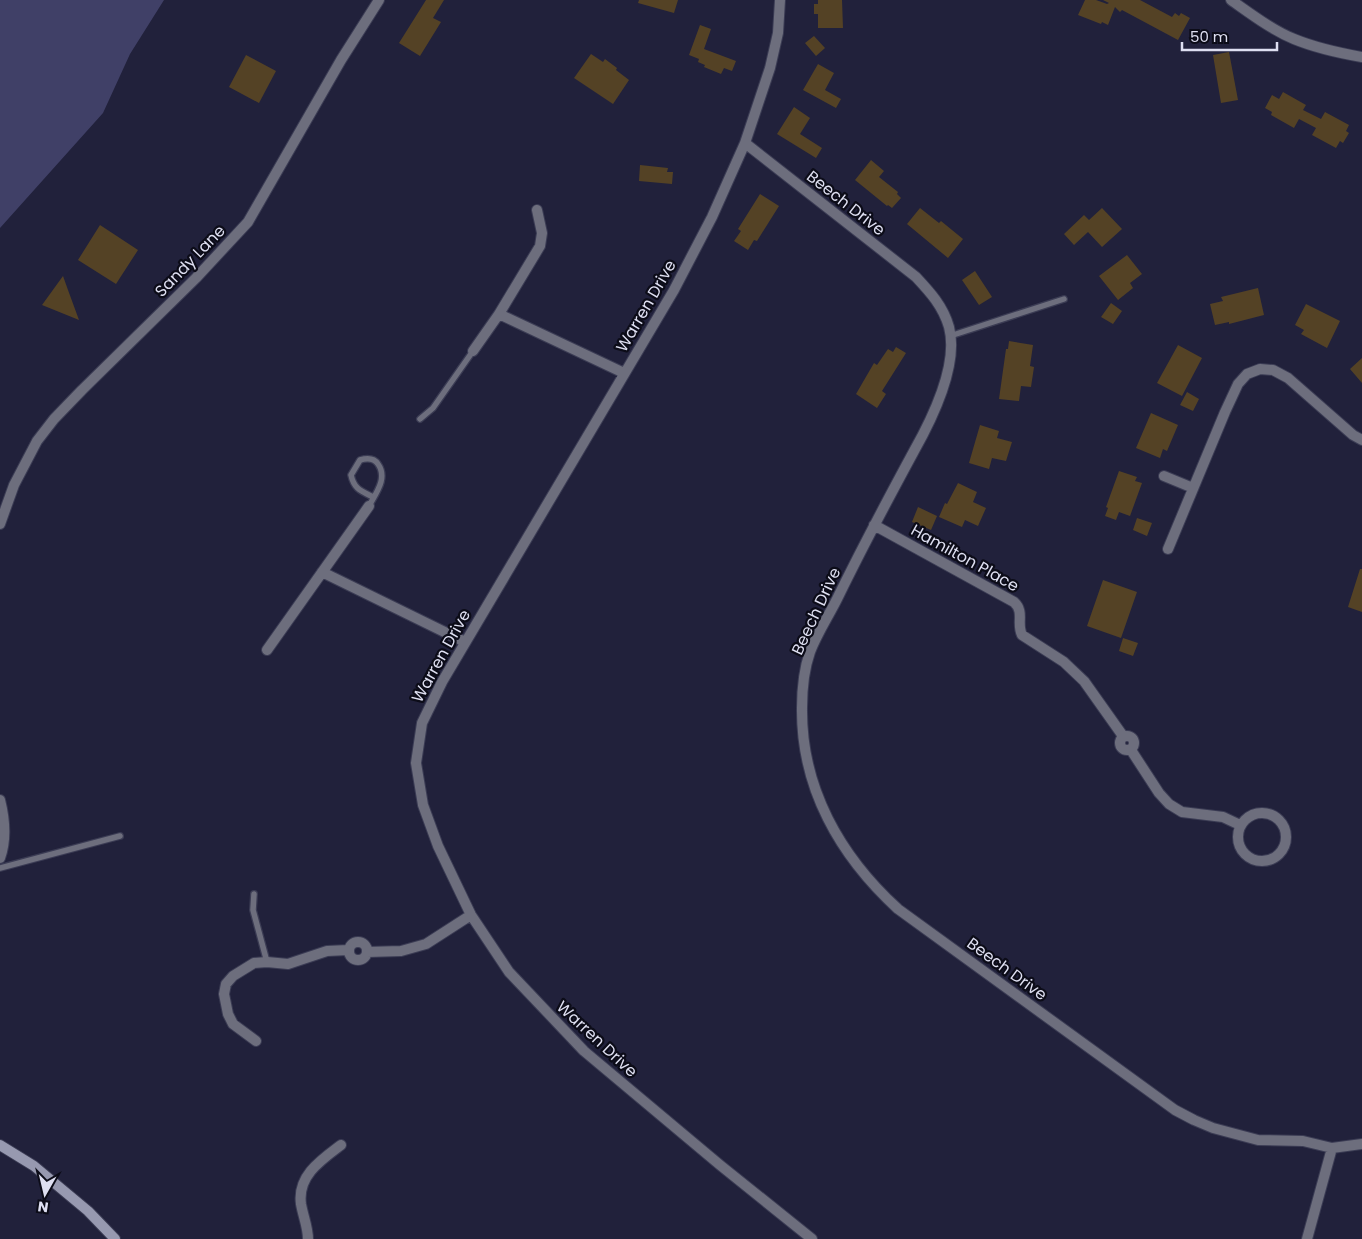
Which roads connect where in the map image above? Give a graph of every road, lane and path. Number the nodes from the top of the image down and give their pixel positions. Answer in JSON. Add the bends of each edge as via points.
{"nodes":[{"id":1,"x":379,"y":0,"type":"edge"},
{"id":2,"x":780,"y":0,"type":"edge"},
{"id":3,"x":1234,"y":1,"type":"edge"},
{"id":4,"x":1362,"y":57,"type":"edge"},
{"id":5,"x":745,"y":143,"type":"junction"},
{"id":6,"x":537,"y":210,"type":"dead end"},
{"id":7,"x":1064,"y":299,"type":"dead end"},
{"id":8,"x":499,"y":314,"type":"junction"},
{"id":9,"x":950,"y":336,"type":"junction"},
{"id":10,"x":473,"y":351,"type":"joint"},
{"id":11,"x":624,"y":373,"type":"junction"},
{"id":12,"x":420,"y":419,"type":"dead end"},
{"id":13,"x":1362,"y":440,"type":"edge"},
{"id":14,"x":1164,"y":476,"type":"dead end"},
{"id":15,"x":1193,"y":488,"type":"junction"},
{"id":16,"x":371,"y":502,"type":"junction"},
{"id":17,"x":0,"y":524,"type":"edge"},
{"id":18,"x":874,"y":525,"type":"junction"},
{"id":19,"x":1168,"y":549,"type":"dead end"},
{"id":20,"x":322,"y":572,"type":"junction"},
{"id":21,"x":466,"y":642,"type":"junction"},
{"id":22,"x":267,"y":650,"type":"dead end"},
{"id":23,"x":0,"y":800,"type":"edge"},
{"id":24,"x":1240,"y":825,"type":"junction"},
{"id":25,"x":120,"y":836,"type":"dead end"},
{"id":26,"x":0,"y":858,"type":"edge"},
{"id":27,"x":0,"y":868,"type":"edge"},
{"id":28,"x":254,"y":894,"type":"dead end"},
{"id":29,"x":471,"y":915,"type":"junction"},
{"id":30,"x":267,"y":962,"type":"junction"},
{"id":31,"x":256,"y":1041,"type":"dead end"},
{"id":32,"x":1362,"y":1144,"type":"edge"},
{"id":33,"x":0,"y":1145,"type":"edge"},
{"id":34,"x":340,"y":1145,"type":"dead end"},
{"id":35,"x":1332,"y":1148,"type":"junction"},
{"id":36,"x":115,"y":1239,"type":"edge"},
{"id":37,"x":308,"y":1239,"type":"edge"},
{"id":38,"x":812,"y":1239,"type":"edge"},
{"id":39,"x":1307,"y":1239,"type":"edge"}],
"edges":[{"from":1,"to":17,"type":"street","name":"Sandy Lane","via":[[248,222],[54,419],[37,441],[14,486]]},
{"from":2,"to":5,"type":"street","name":"Warren Drive","via":[[778,33],[770,68]]},
{"from":3,"to":4,"type":"street","via":[[1293,39]]},
{"from":5,"to":9,"type":"street","name":"Beech Drive","via":[[916,277],[938,301]]},
{"from":5,"to":11,"type":"street","name":"Warren Drive","via":[[674,290]]},
{"from":6,"to":8,"type":"street","via":[[542,233],[540,246]]},
{"from":7,"to":9,"type":"lane"},
{"from":8,"to":10,"type":"street"},
{"from":8,"to":11,"type":"street"},
{"from":9,"to":18,"type":"street","name":"Beech Drive","via":[[951,355],[936,408]]},
{"from":10,"to":12,"type":"lane","via":[[434,408]]},
{"from":11,"to":21,"type":"street","name":"Warren Drive"},
{"from":13,"to":15,"type":"street","via":[[1288,378],[1274,370],[1260,369],[1247,374],[1238,384]]},
{"from":14,"to":15,"type":"street"},
{"from":15,"to":19,"type":"street"},
{"from":16,"to":16,"type":"lane","via":[[383,476],[375,460],[367,458],[360,460],[351,475],[353,484]]},
{"from":16,"to":20,"type":"street"},
{"from":18,"to":24,"type":"street","name":"Hamilton Place","via":[[1014,602],[1020,610],[1019,630],[1022,635],[1064,662],[1084,682],[1123,736],[1119,741],[1120,747],[1125,751],[1131,750],[1169,804],[1182,812],[1223,817]]},
{"from":18,"to":35,"type":"street","name":"Beech Drive","via":[[810,652],[804,676],[804,752],[822,808],[844,847],[876,888],[898,908],[1175,1110],[1213,1128],[1258,1140],[1303,1141]]},
{"from":20,"to":21,"type":"street"},
{"from":20,"to":22,"type":"street"},
{"from":21,"to":29,"type":"street","name":"Warren Drive","via":[[422,723],[416,763],[423,805],[438,846]]},
{"from":23,"to":26,"type":"street","via":[[5,830]]},
{"from":24,"to":24,"type":"street","via":[[1254,814],[1270,814],[1283,825],[1286,841],[1278,856],[1262,862],[1246,856],[1238,841]]},
{"from":25,"to":27,"type":"lane"},
{"from":28,"to":30,"type":"lane","via":[[253,910]]},
{"from":29,"to":30,"type":"street","via":[[426,944],[401,951],[367,952],[359,942],[348,950],[327,951],[288,964]]},
{"from":29,"to":38,"type":"street","name":"Warren Drive","via":[[509,972],[584,1051]]},
{"from":30,"to":31,"type":"street","via":[[254,963],[233,976],[226,984],[224,994],[233,1024]]},
{"from":32,"to":35,"type":"street"},
{"from":33,"to":36,"type":"main road","via":[[34,1166],[88,1211]]},
{"from":34,"to":37,"type":"street","via":[[314,1165],[306,1177],[301,1202]]},
{"from":35,"to":39,"type":"street"}]}
